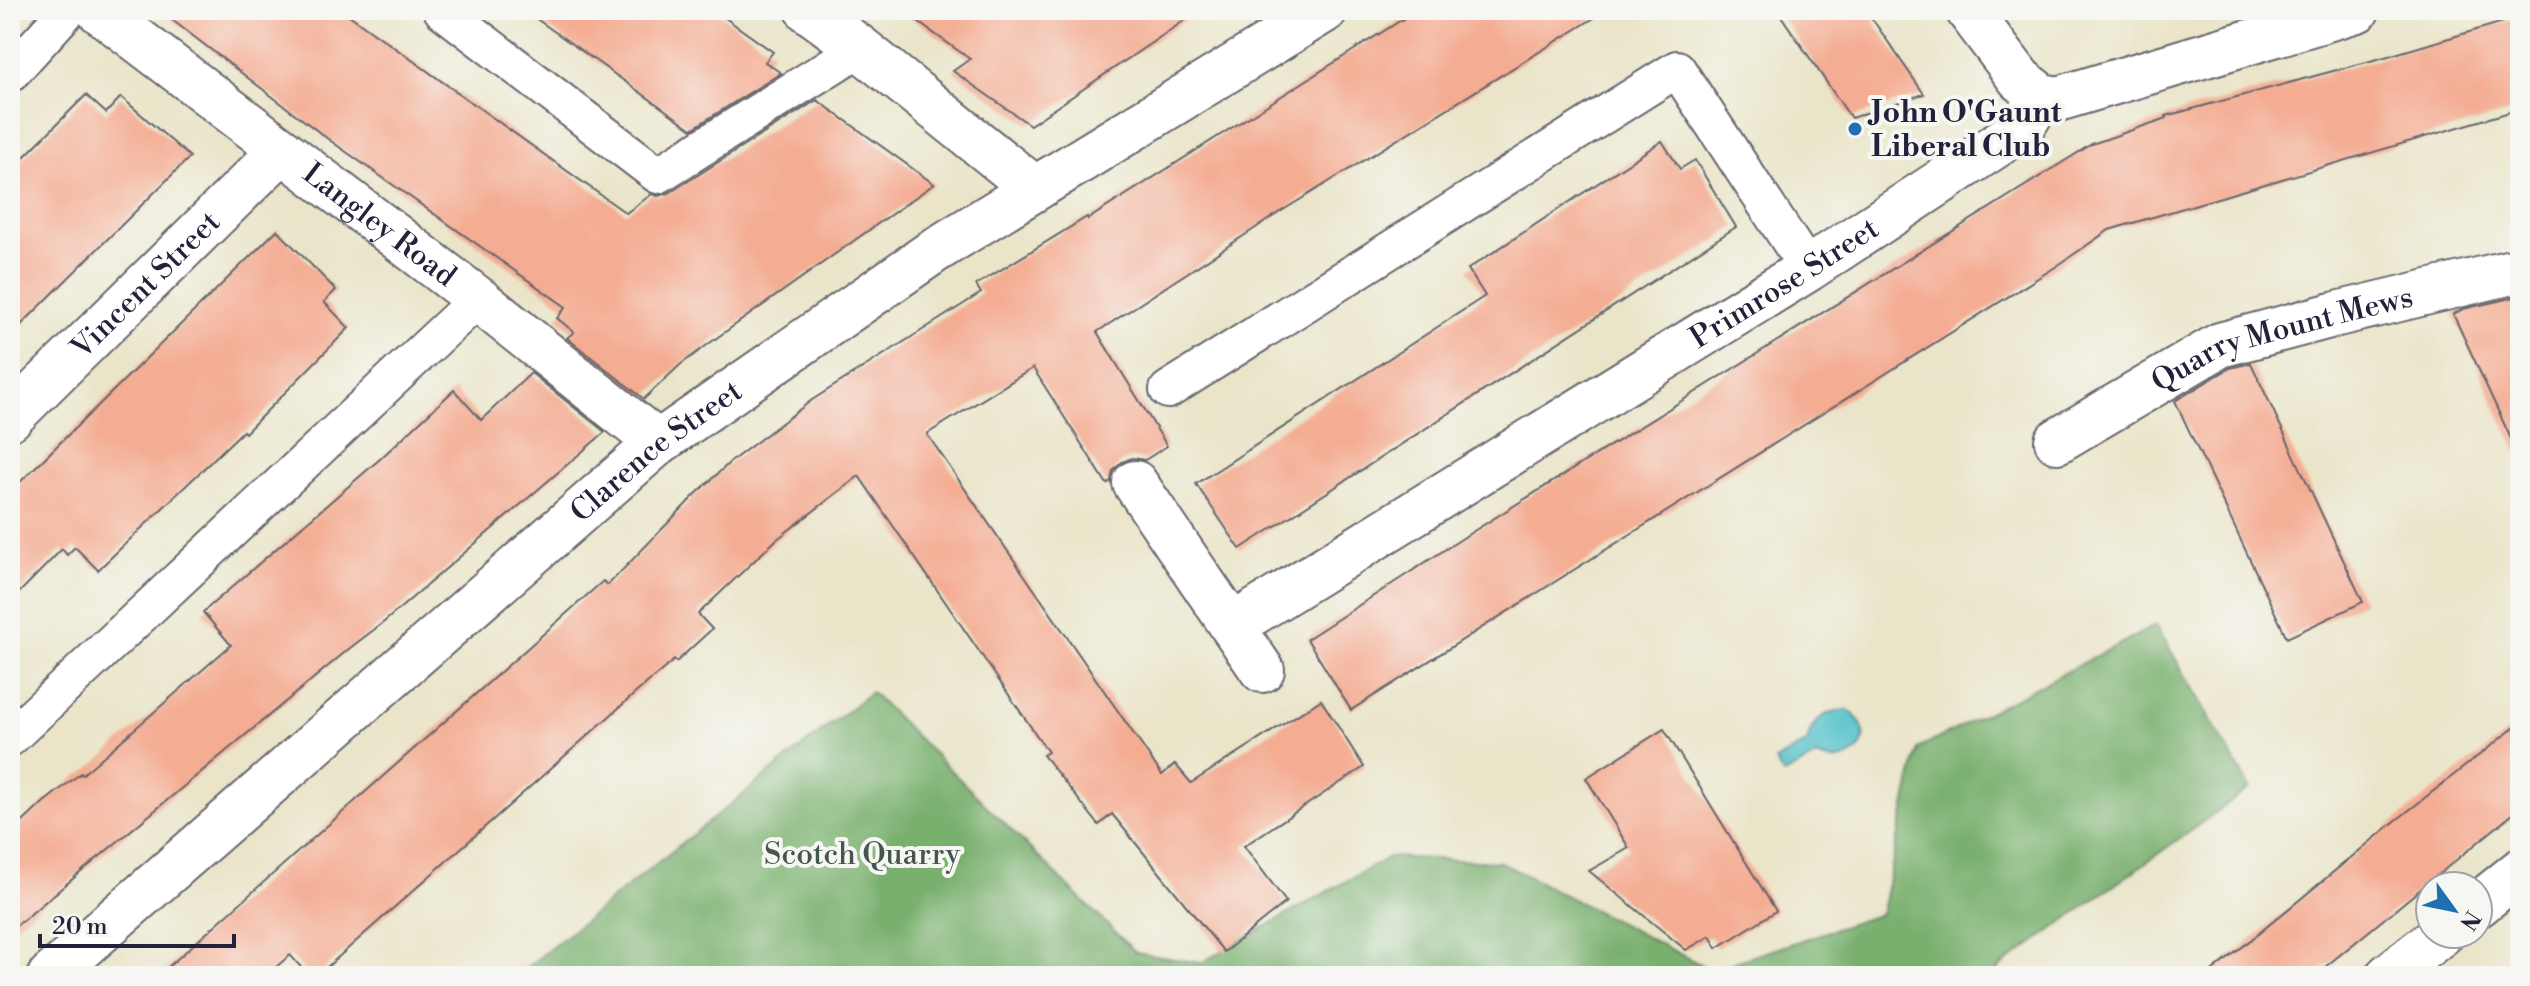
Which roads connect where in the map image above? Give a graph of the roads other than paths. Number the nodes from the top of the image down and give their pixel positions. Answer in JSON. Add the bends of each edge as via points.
{"nodes":[{"id":1,"x":68,"y":10,"type":"edge"},
{"id":2,"x":98,"y":10,"type":"edge"},
{"id":3,"x":442,"y":10,"type":"edge"},
{"id":4,"x":808,"y":10,"type":"edge"},
{"id":5,"x":1325,"y":10,"type":"edge"},
{"id":6,"x":1968,"y":10,"type":"edge"},
{"id":7,"x":2357,"y":10,"type":"edge"},
{"id":8,"x":860,"y":48,"type":"junction"},
{"id":9,"x":10,"y":74,"type":"edge"},
{"id":10,"x":2041,"y":96,"type":"junction"},
{"id":11,"x":282,"y":150,"type":"junction"},
{"id":12,"x":1034,"y":188,"type":"junction"},
{"id":13,"x":1808,"y":269,"type":"junction"},
{"id":14,"x":2520,"y":270,"type":"edge"},
{"id":15,"x":478,"y":299,"type":"junction"},
{"id":16,"x":1168,"y":390,"type":"dead end"},
{"id":17,"x":10,"y":418,"type":"edge"},
{"id":18,"x":2057,"y":441,"type":"dead end"},
{"id":19,"x":658,"y":443,"type":"junction"},
{"id":20,"x":1135,"y":483,"type":"dead end"},
{"id":21,"x":1232,"y":626,"type":"junction"},
{"id":22,"x":1262,"y":670,"type":"dead end"},
{"id":23,"x":10,"y":738,"type":"edge"},
{"id":24,"x":2520,"y":871,"type":"edge"},
{"id":25,"x":2494,"y":892,"type":"edge"},
{"id":26,"x":2421,"y":950,"type":"edge"},
{"id":27,"x":50,"y":976,"type":"edge"},
{"id":28,"x":2388,"y":976,"type":"edge"}],
"edges":[{"from":1,"to":9,"type":"lane"},
{"from":2,"to":11,"type":"street","name":"Langley Road"},
{"from":3,"to":8,"type":"lane","via":[[658,175]]},
{"from":4,"to":8,"type":"street"},
{"from":5,"to":12,"type":"street","name":"Clarence Street"},
{"from":6,"to":10,"type":"street","via":[[2020,79]]},
{"from":7,"to":10,"type":"street","via":[[2079,95]]},
{"from":8,"to":12,"type":"street"},
{"from":10,"to":13,"type":"street","name":"Primrose Street","via":[[2021,129]]},
{"from":11,"to":15,"type":"street","name":"Langley Road"},
{"from":11,"to":17,"type":"street","name":"Vincent Street"},
{"from":12,"to":19,"type":"street","name":"Clarence Street"},
{"from":13,"to":16,"type":"lane","via":[[1677,69]]},
{"from":13,"to":21,"type":"street","name":"Primrose Street"},
{"from":14,"to":18,"type":"street","name":"Quarry Mount Mews","via":[[2220,345]]},
{"from":15,"to":19,"type":"street","name":"Langley Road"},
{"from":15,"to":23,"type":"lane"},
{"from":19,"to":27,"type":"street","name":"Clarence Street"},
{"from":20,"to":21,"type":"street"},
{"from":21,"to":22,"type":"street"},
{"from":24,"to":25,"type":"street"},
{"from":26,"to":28,"type":"street"}]}
